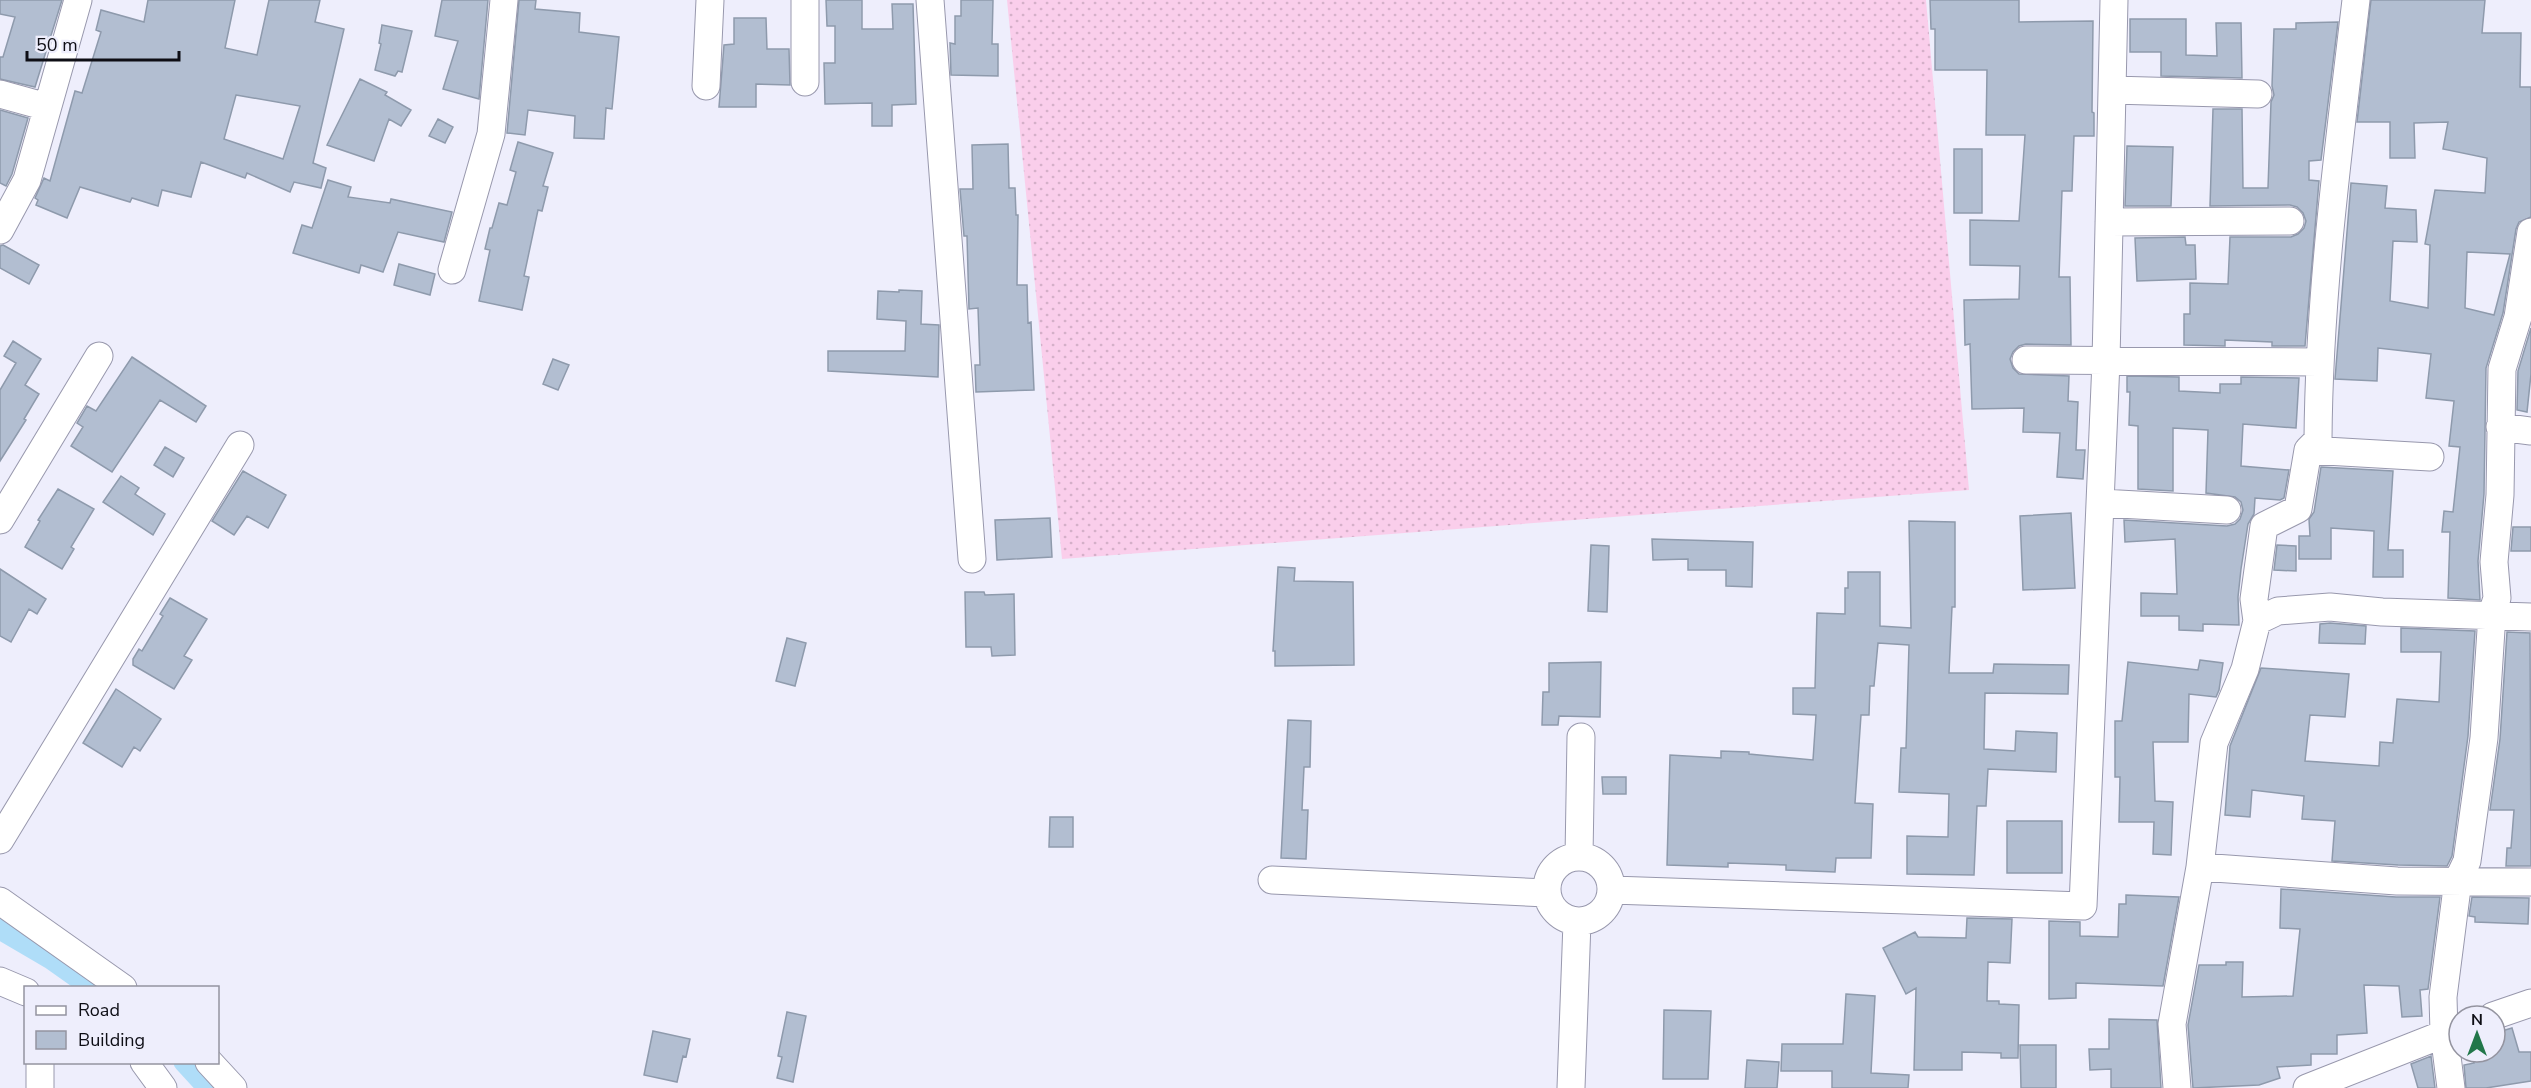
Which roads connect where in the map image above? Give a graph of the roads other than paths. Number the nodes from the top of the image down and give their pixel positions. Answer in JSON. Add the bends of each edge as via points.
{"nodes":[{"id":1,"x":78,"y":0,"type":"edge"},
{"id":2,"x":504,"y":0,"type":"edge"},
{"id":3,"x":710,"y":0,"type":"edge"},
{"id":4,"x":805,"y":0,"type":"edge"},
{"id":5,"x":930,"y":0,"type":"edge"},
{"id":6,"x":2114,"y":0,"type":"edge"},
{"id":7,"x":2356,"y":0,"type":"edge"},
{"id":8,"x":806,"y":82,"type":"dead end"},
{"id":9,"x":706,"y":86,"type":"dead end"},
{"id":10,"x":2112,"y":90,"type":"junction"},
{"id":11,"x":0,"y":94,"type":"edge"},
{"id":12,"x":2258,"y":94,"type":"dead end"},
{"id":13,"x":47,"y":107,"type":"junction"},
{"id":14,"x":2290,"y":221,"type":"dead end"},
{"id":15,"x":2109,"y":222,"type":"junction"},
{"id":16,"x":0,"y":230,"type":"edge"},
{"id":17,"x":2531,"y":232,"type":"edge"},
{"id":18,"x":452,"y":270,"type":"dead end"},
{"id":19,"x":99,"y":356,"type":"dead end"},
{"id":20,"x":2026,"y":360,"type":"dead end"},
{"id":21,"x":2106,"y":361,"type":"junction"},
{"id":22,"x":2319,"y":362,"type":"junction"},
{"id":23,"x":2500,"y":427,"type":"junction"},
{"id":24,"x":2531,"y":431,"type":"edge"},
{"id":25,"x":240,"y":445,"type":"dead end"},
{"id":26,"x":2308,"y":450,"type":"junction"},
{"id":27,"x":2430,"y":458,"type":"dead end"},
{"id":28,"x":2102,"y":503,"type":"junction"},
{"id":29,"x":2227,"y":510,"type":"dead end"},
{"id":30,"x":0,"y":520,"type":"edge"},
{"id":31,"x":972,"y":559,"type":"dead end"},
{"id":32,"x":2492,"y":614,"type":"junction"},
{"id":33,"x":2531,"y":617,"type":"edge"},
{"id":34,"x":2257,"y":621,"type":"junction"},
{"id":35,"x":1581,"y":737,"type":"dead end"},
{"id":36,"x":0,"y":840,"type":"edge"},
{"id":37,"x":1579,"y":857,"type":"junction"},
{"id":38,"x":2200,"y":867,"type":"junction"},
{"id":39,"x":1272,"y":880,"type":"dead end"},
{"id":40,"x":2458,"y":880,"type":"junction"},
{"id":41,"x":2531,"y":882,"type":"edge"},
{"id":42,"x":1611,"y":890,"type":"junction"},
{"id":43,"x":1547,"y":893,"type":"junction"},
{"id":44,"x":0,"y":901,"type":"edge"},
{"id":45,"x":1577,"y":922,"type":"junction"},
{"id":46,"x":0,"y":981,"type":"edge"},
{"id":47,"x":122,"y":986,"type":"edge"},
{"id":48,"x":24,"y":991,"type":"edge"},
{"id":49,"x":2531,"y":1003,"type":"edge"},
{"id":50,"x":2507,"y":1011,"type":"edge"},
{"id":51,"x":2447,"y":1014,"type":"edge"},
{"id":52,"x":2447,"y":1032,"type":"edge"},
{"id":53,"x":40,"y":1064,"type":"edge"},
{"id":54,"x":145,"y":1064,"type":"edge"},
{"id":55,"x":211,"y":1064,"type":"edge"},
{"id":56,"x":2451,"y":1064,"type":"edge"},
{"id":57,"x":40,"y":1088,"type":"edge"},
{"id":58,"x":163,"y":1088,"type":"edge"},
{"id":59,"x":232,"y":1088,"type":"edge"},
{"id":60,"x":1571,"y":1088,"type":"edge"},
{"id":61,"x":2177,"y":1088,"type":"edge"},
{"id":62,"x":2307,"y":1088,"type":"edge"},
{"id":63,"x":2451,"y":1088,"type":"edge"}],
"edges":[{"from":1,"to":13,"type":"street"},
{"from":2,"to":18,"type":"street","via":[[491,134]]},
{"from":3,"to":9,"type":"street"},
{"from":4,"to":8,"type":"street"},
{"from":5,"to":31,"type":"street"},
{"from":6,"to":10,"type":"street"},
{"from":7,"to":22,"type":"street"},
{"from":10,"to":12,"type":"street"},
{"from":10,"to":15,"type":"street"},
{"from":11,"to":13,"type":"street"},
{"from":13,"to":16,"type":"street","via":[[27,180]]},
{"from":14,"to":15,"type":"street"},
{"from":15,"to":21,"type":"street"},
{"from":17,"to":23,"type":"street","via":[[2518,317],[2502,369]]},
{"from":19,"to":30,"type":"street"},
{"from":20,"to":21,"type":"street"},
{"from":21,"to":22,"type":"street"},
{"from":21,"to":28,"type":"street"},
{"from":22,"to":26,"type":"street","via":[[2318,440]]},
{"from":23,"to":24,"type":"street"},
{"from":23,"to":32,"type":"street","via":[[2500,495],[2494,562],[2497,598]]},
{"from":25,"to":36,"type":"street"},
{"from":26,"to":27,"type":"street"},
{"from":26,"to":34,"type":"street","via":[[2298,509],[2264,526],[2254,599]]},
{"from":28,"to":29,"type":"street"},
{"from":28,"to":42,"type":"street","via":[[2083,906]]},
{"from":32,"to":33,"type":"street"},
{"from":32,"to":34,"type":"street","via":[[2330,607],[2278,611]]},
{"from":32,"to":40,"type":"street","via":[[2484,738],[2466,861]]},
{"from":34,"to":38,"type":"street","via":[[2245,669],[2214,743]]},
{"from":35,"to":37,"type":"street"},
{"from":37,"to":42,"type":"street","via":[[1598,863],[1610,880]]},
{"from":37,"to":43,"type":"street","via":[[1560,863],[1547,882]]},
{"from":38,"to":40,"type":"street","via":[[2397,880]]},
{"from":38,"to":61,"type":"street","via":[[2172,1024]]},
{"from":39,"to":43,"type":"street"},
{"from":40,"to":41,"type":"street"},
{"from":40,"to":51,"type":"street","via":[[2443,997]]},
{"from":42,"to":45,"type":"street","via":[[1605,909],[1598,916]]},
{"from":43,"to":45,"type":"street","via":[[1556,913]]},
{"from":44,"to":47,"type":"street"},
{"from":45,"to":60,"type":"street"},
{"from":46,"to":48,"type":"street"},
{"from":49,"to":50,"type":"street"},
{"from":52,"to":62,"type":"street"},
{"from":53,"to":57,"type":"street"},
{"from":54,"to":58,"type":"street"},
{"from":55,"to":59,"type":"street"},
{"from":56,"to":63,"type":"street"}]}
